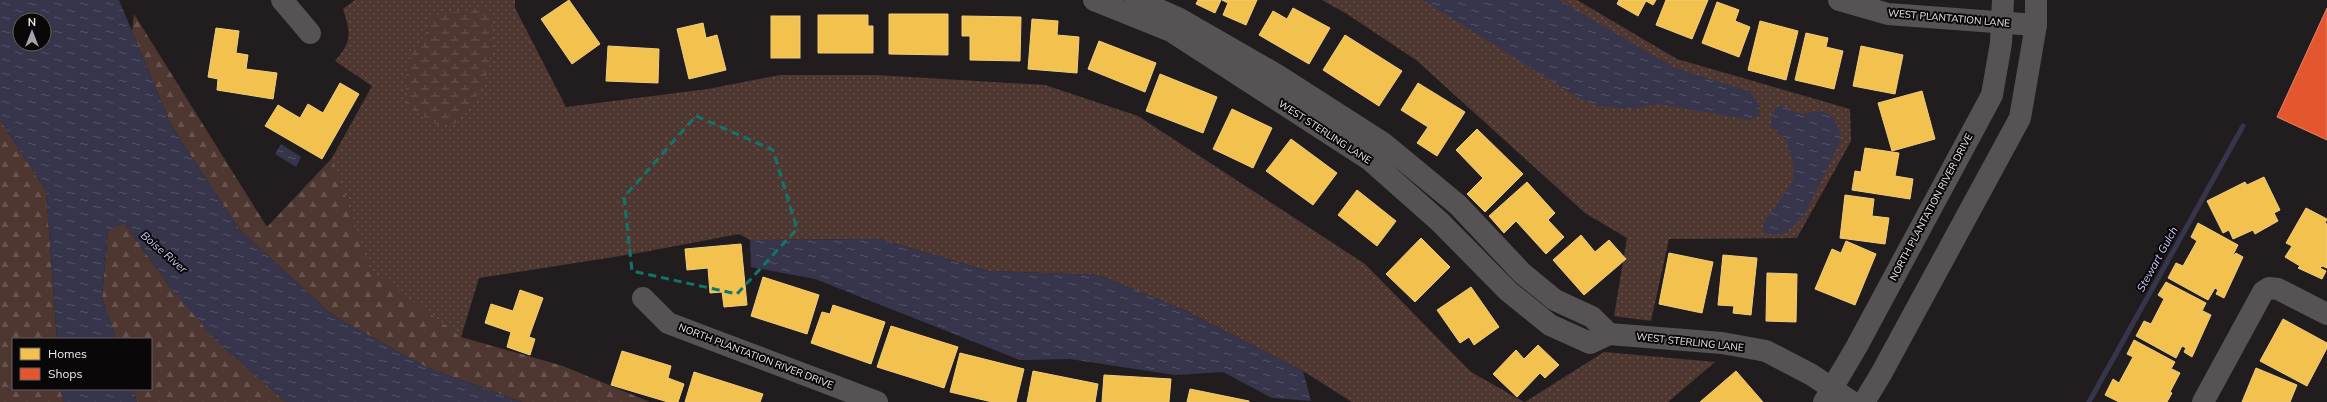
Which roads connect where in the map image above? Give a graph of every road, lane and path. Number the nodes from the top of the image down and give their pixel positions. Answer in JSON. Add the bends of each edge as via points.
{"nodes":[{"id":1,"x":282,"y":0,"type":"edge"},
{"id":2,"x":1094,"y":0,"type":"edge"},
{"id":3,"x":1136,"y":0,"type":"edge"},
{"id":4,"x":1839,"y":0,"type":"edge"},
{"id":5,"x":2003,"y":0,"type":"edge"},
{"id":6,"x":2036,"y":0,"type":"edge"},
{"id":7,"x":2002,"y":24,"type":"junction"},
{"id":8,"x":2036,"y":25,"type":"junction"},
{"id":9,"x":310,"y":33,"type":"dead end"},
{"id":10,"x":643,"y":298,"type":"dead end"},
{"id":11,"x":2327,"y":314,"type":"edge"},
{"id":12,"x":1609,"y":334,"type":"junction"},
{"id":13,"x":1828,"y":395,"type":"edge"},
{"id":14,"x":877,"y":402,"type":"edge"},
{"id":15,"x":1852,"y":402,"type":"edge"},
{"id":16,"x":1864,"y":402,"type":"edge"},
{"id":17,"x":2203,"y":402,"type":"edge"}],
"edges":[{"from":1,"to":9,"type":"street"},
{"from":2,"to":12,"type":"street","name":"WEST STERLING LANE","via":[[1171,31],[1370,160],[1440,222],[1508,290],[1550,325],[1590,343]]},
{"from":3,"to":12,"type":"street","via":[[1178,18],[1277,75],[1383,143],[1458,205],[1522,273],[1555,300],[1592,317]]},
{"from":4,"to":7,"type":"street","name":"WEST PLANTATION LANE","via":[[1888,14]]},
{"from":5,"to":7,"type":"street","name":"NORTH PLANTATION RIVER DRIVE"},
{"from":6,"to":8,"type":"street"},
{"from":7,"to":8,"type":"street","name":"WEST PLANTATION LANE"},
{"from":7,"to":13,"type":"street","name":"NORTH PLANTATION RIVER DRIVE","via":[[1992,95]]},
{"from":8,"to":16,"type":"street","via":[[2020,118]]},
{"from":10,"to":14,"type":"street","name":"NORTH PLANTATION RIVER DRIVE","via":[[668,323]]},
{"from":11,"to":17,"type":"street","via":[[2288,292],[2269,288],[2263,292]]},
{"from":12,"to":13,"type":"street","name":"WEST STERLING LANE","via":[[1722,343],[1766,351],[1812,375]]},
{"from":13,"to":15,"type":"street","name":"WEST STERLING LANE"}]}
